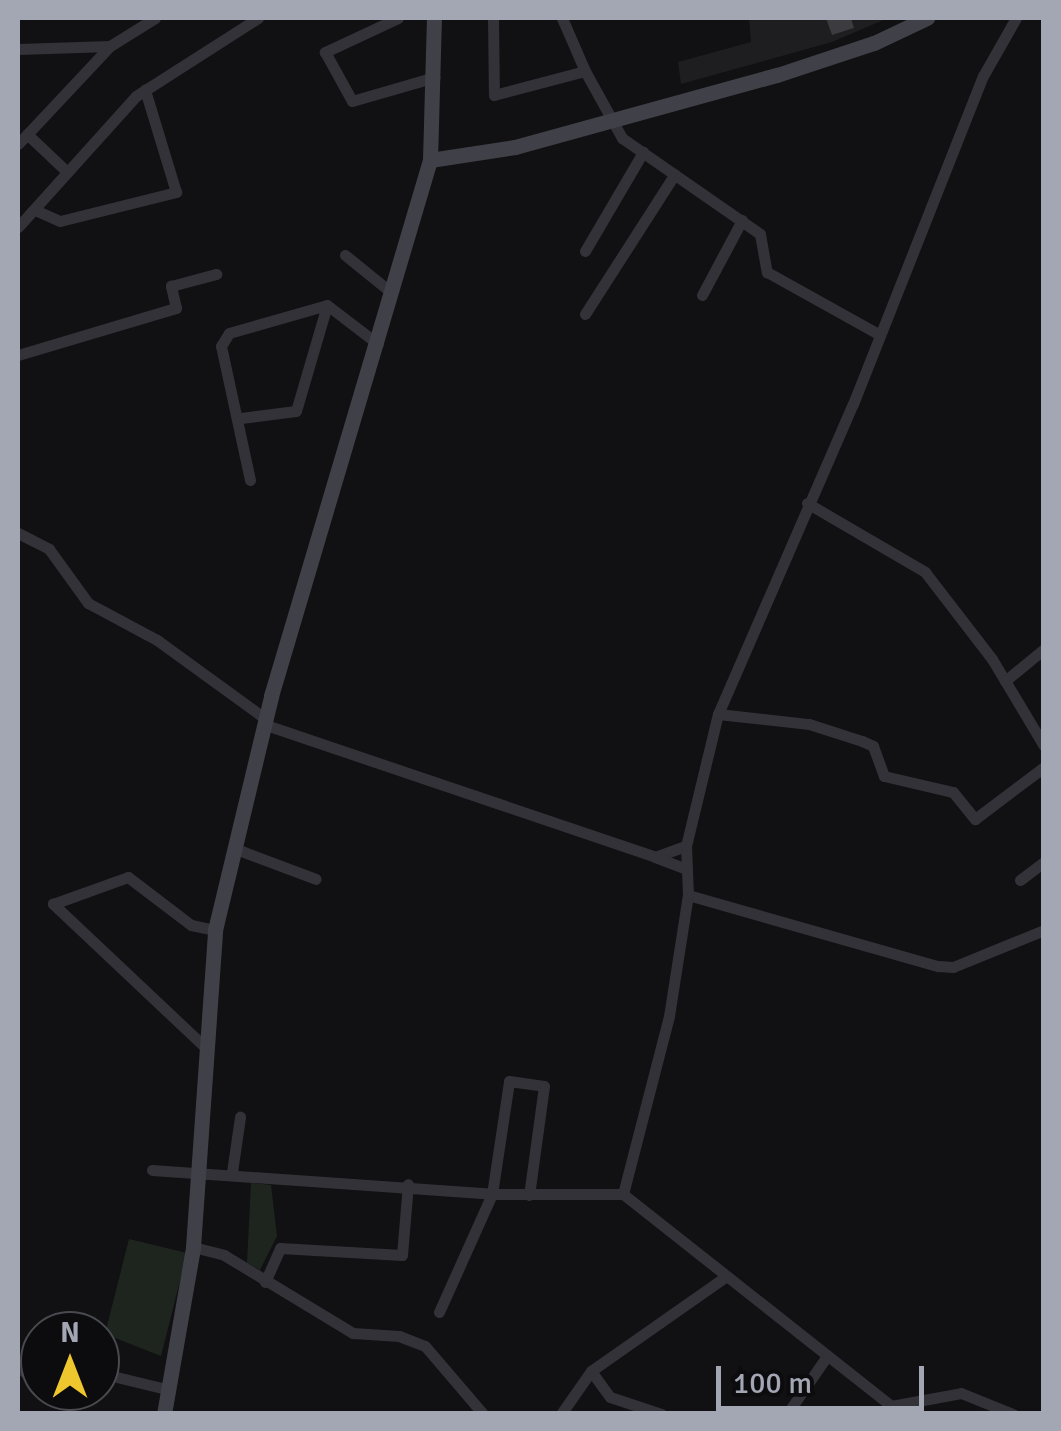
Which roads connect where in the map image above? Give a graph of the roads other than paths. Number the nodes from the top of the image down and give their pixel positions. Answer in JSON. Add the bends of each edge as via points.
{"nodes":[{"id":1,"x":155,"y":18,"type":"edge"},
{"id":2,"x":258,"y":18,"type":"edge"},
{"id":3,"x":398,"y":18,"type":"edge"},
{"id":4,"x":434,"y":18,"type":"edge"},
{"id":5,"x":493,"y":18,"type":"edge"},
{"id":6,"x":562,"y":18,"type":"edge"},
{"id":7,"x":927,"y":18,"type":"edge"},
{"id":8,"x":1016,"y":18,"type":"edge"},
{"id":9,"x":110,"y":46,"type":"junction"},
{"id":10,"x":18,"y":49,"type":"edge"},
{"id":11,"x":585,"y":71,"type":"junction"},
{"id":12,"x":435,"y":77,"type":"junction"},
{"id":13,"x":145,"y":90,"type":"junction"},
{"id":14,"x":608,"y":121,"type":"junction"},
{"id":15,"x":28,"y":134,"type":"junction"},
{"id":16,"x":18,"y":144,"type":"edge"},
{"id":17,"x":643,"y":152,"type":"junction"},
{"id":18,"x":430,"y":160,"type":"junction"},
{"id":19,"x":67,"y":172,"type":"junction"},
{"id":20,"x":676,"y":174,"type":"junction"},
{"id":21,"x":34,"y":210,"type":"junction"},
{"id":22,"x":742,"y":220,"type":"junction"},
{"id":23,"x":18,"y":228,"type":"edge"},
{"id":24,"x":584,"y":251,"type":"dead end"},
{"id":25,"x":345,"y":255,"type":"dead end"},
{"id":26,"x":216,"y":274,"type":"dead end"},
{"id":27,"x":392,"y":292,"type":"junction"},
{"id":28,"x":702,"y":295,"type":"dead end"},
{"id":29,"x":328,"y":305,"type":"junction"},
{"id":30,"x":584,"y":314,"type":"dead end"},
{"id":31,"x":880,"y":335,"type":"junction"},
{"id":32,"x":378,"y":344,"type":"junction"},
{"id":33,"x":18,"y":355,"type":"edge"},
{"id":34,"x":241,"y":418,"type":"junction"},
{"id":35,"x":250,"y":480,"type":"dead end"},
{"id":36,"x":807,"y":503,"type":"junction"},
{"id":37,"x":18,"y":532,"type":"edge"},
{"id":38,"x":1044,"y":649,"type":"edge"},
{"id":39,"x":1005,"y":682,"type":"junction"},
{"id":40,"x":718,"y":714,"type":"junction"},
{"id":41,"x":266,"y":722,"type":"junction"},
{"id":42,"x":1044,"y":746,"type":"edge"},
{"id":43,"x":1044,"y":767,"type":"edge"},
{"id":44,"x":686,"y":846,"type":"junction"},
{"id":45,"x":236,"y":849,"type":"junction"},
{"id":46,"x":655,"y":857,"type":"junction"},
{"id":47,"x":1044,"y":862,"type":"edge"},
{"id":48,"x":687,"y":869,"type":"junction"},
{"id":49,"x":316,"y":879,"type":"dead end"},
{"id":50,"x":1020,"y":880,"type":"dead end"},
{"id":51,"x":688,"y":896,"type":"junction"},
{"id":52,"x":215,"y":930,"type":"junction"},
{"id":53,"x":1044,"y":930,"type":"edge"},
{"id":54,"x":206,"y":1049,"type":"junction"},
{"id":55,"x":240,"y":1117,"type":"dead end"},
{"id":56,"x":152,"y":1170,"type":"dead end"},
{"id":57,"x":198,"y":1172,"type":"junction"},
{"id":58,"x":232,"y":1172,"type":"junction"},
{"id":59,"x":408,"y":1184,"type":"junction"},
{"id":60,"x":492,"y":1194,"type":"junction"},
{"id":61,"x":622,"y":1194,"type":"junction"},
{"id":62,"x":529,"y":1195,"type":"junction"},
{"id":63,"x":193,"y":1247,"type":"junction"},
{"id":64,"x":724,"y":1278,"type":"junction"},
{"id":65,"x":265,"y":1282,"type":"junction"},
{"id":66,"x":439,"y":1312,"type":"dead end"},
{"id":67,"x":825,"y":1359,"type":"junction"},
{"id":68,"x":591,"y":1371,"type":"junction"},
{"id":69,"x":120,"y":1378,"type":"edge"},
{"id":70,"x":166,"y":1390,"type":"junction"},
{"id":71,"x":164,"y":1414,"type":"edge"},
{"id":72,"x":483,"y":1414,"type":"edge"},
{"id":73,"x":561,"y":1414,"type":"edge"},
{"id":74,"x":661,"y":1414,"type":"edge"},
{"id":75,"x":787,"y":1414,"type":"edge"},
{"id":76,"x":1013,"y":1414,"type":"edge"}],
"edges":[{"from":1,"to":9,"type":"street"},
{"from":2,"to":13,"type":"street"},
{"from":3,"to":12,"type":"street","via":[[325,52],[352,101]]},
{"from":4,"to":12,"type":"street"},
{"from":5,"to":11,"type":"street","via":[[494,95]]},
{"from":6,"to":11,"type":"street"},
{"from":7,"to":14,"type":"street","via":[[874,44],[778,76]]},
{"from":8,"to":31,"type":"street","via":[[983,76]]},
{"from":9,"to":10,"type":"street"},
{"from":9,"to":15,"type":"street"},
{"from":11,"to":14,"type":"street"},
{"from":12,"to":18,"type":"street"},
{"from":13,"to":19,"type":"street"},
{"from":13,"to":21,"type":"street","via":[[176,192],[60,221]]},
{"from":14,"to":17,"type":"street"},
{"from":14,"to":18,"type":"street"},
{"from":15,"to":16,"type":"street"},
{"from":15,"to":19,"type":"street"},
{"from":17,"to":20,"type":"street"},
{"from":17,"to":24,"type":"street"},
{"from":18,"to":27,"type":"street"},
{"from":19,"to":21,"type":"street"},
{"from":20,"to":22,"type":"street"},
{"from":20,"to":30,"type":"street"},
{"from":21,"to":23,"type":"street"},
{"from":22,"to":28,"type":"street"},
{"from":22,"to":31,"type":"street","via":[[760,234],[767,272]]},
{"from":25,"to":27,"type":"street"},
{"from":26,"to":33,"type":"street","via":[[171,286],[176,308]]},
{"from":27,"to":32,"type":"street"},
{"from":29,"to":32,"type":"street"},
{"from":29,"to":34,"type":"street","via":[[296,411]]},
{"from":29,"to":34,"type":"street","via":[[229,334],[221,346]]},
{"from":31,"to":36,"type":"street"},
{"from":32,"to":41,"type":"street"},
{"from":34,"to":35,"type":"street"},
{"from":36,"to":39,"type":"street","via":[[925,572]]},
{"from":36,"to":40,"type":"street"},
{"from":37,"to":41,"type":"street","via":[[50,548],[88,603],[157,640]]},
{"from":38,"to":39,"type":"street"},
{"from":39,"to":42,"type":"street"},
{"from":40,"to":43,"type":"street","via":[[809,724],[862,741],[873,746],[884,776],[953,792],[975,819]]},
{"from":40,"to":44,"type":"street"},
{"from":41,"to":45,"type":"street"},
{"from":41,"to":46,"type":"street"},
{"from":44,"to":46,"type":"street"},
{"from":44,"to":48,"type":"street"},
{"from":45,"to":49,"type":"street"},
{"from":45,"to":52,"type":"street"},
{"from":46,"to":48,"type":"street"},
{"from":47,"to":50,"type":"street"},
{"from":48,"to":51,"type":"street"},
{"from":51,"to":53,"type":"street","via":[[938,966],[953,967]]},
{"from":51,"to":61,"type":"street","via":[[669,1016]]},
{"from":52,"to":54,"type":"street"},
{"from":52,"to":54,"type":"street","via":[[190,926],[128,877],[53,904]]},
{"from":54,"to":57,"type":"street"},
{"from":55,"to":58,"type":"street"},
{"from":56,"to":57,"type":"street"},
{"from":57,"to":58,"type":"street"},
{"from":57,"to":63,"type":"street"},
{"from":58,"to":59,"type":"street"},
{"from":59,"to":60,"type":"street"},
{"from":59,"to":65,"type":"street","via":[[402,1254],[280,1248]]},
{"from":60,"to":62,"type":"street"},
{"from":60,"to":62,"type":"street","via":[[508,1081],[544,1086]]},
{"from":60,"to":66,"type":"street"},
{"from":61,"to":62,"type":"street"},
{"from":61,"to":64,"type":"street"},
{"from":63,"to":65,"type":"street","via":[[224,1256]]},
{"from":63,"to":70,"type":"street"},
{"from":64,"to":67,"type":"street"},
{"from":64,"to":68,"type":"street"},
{"from":65,"to":72,"type":"street","via":[[352,1333],[399,1336],[425,1346]]},
{"from":67,"to":75,"type":"street"},
{"from":67,"to":76,"type":"street","via":[[890,1406],[961,1393]]},
{"from":68,"to":73,"type":"street"},
{"from":68,"to":74,"type":"street","via":[[610,1397]]},
{"from":69,"to":70,"type":"street"},
{"from":70,"to":71,"type":"street"}]}
